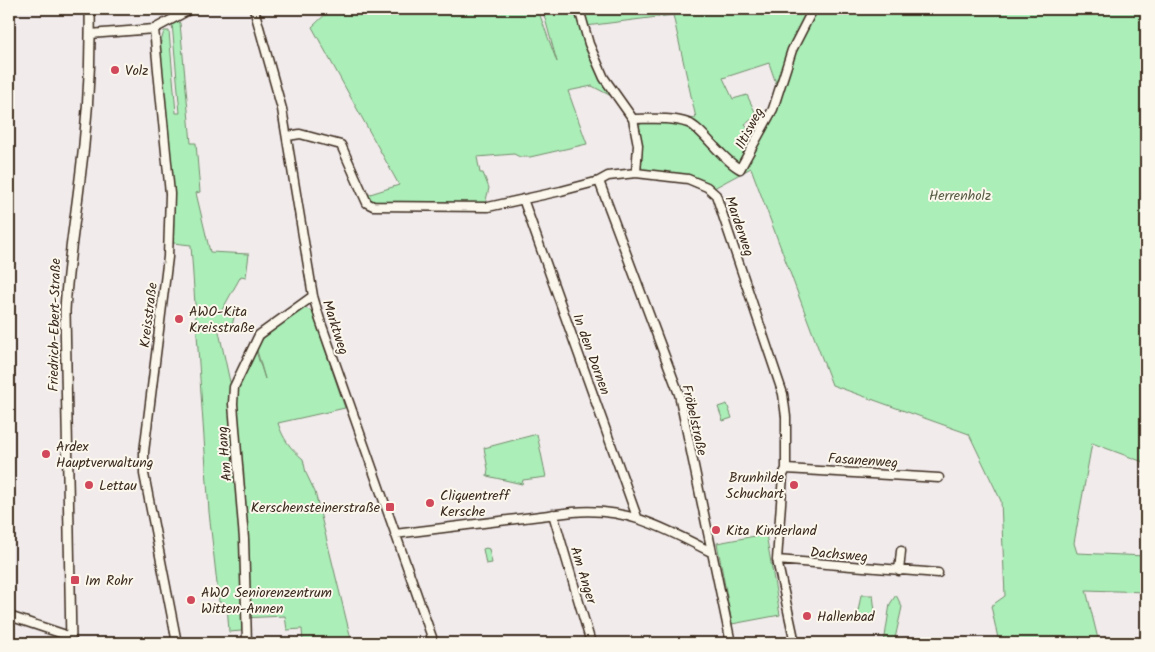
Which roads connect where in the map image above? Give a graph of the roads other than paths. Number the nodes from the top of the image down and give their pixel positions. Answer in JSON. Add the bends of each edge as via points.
{"nodes":[{"id":1,"x":90,"y":9,"type":"edge"},
{"id":2,"x":191,"y":9,"type":"edge"},
{"id":3,"x":254,"y":9,"type":"edge"},
{"id":4,"x":578,"y":9,"type":"edge"},
{"id":5,"x":813,"y":9,"type":"edge"},
{"id":6,"x":154,"y":29,"type":"junction"},
{"id":7,"x":90,"y":34,"type":"junction"},
{"id":8,"x":633,"y":119,"type":"junction"},
{"id":9,"x":288,"y":136,"type":"junction"},
{"id":10,"x":636,"y":173,"type":"junction"},
{"id":11,"x":598,"y":182,"type":"junction"},
{"id":12,"x":523,"y":200,"type":"junction"},
{"id":13,"x":313,"y":296,"type":"junction"},
{"id":14,"x":786,"y":469,"type":"junction"},
{"id":15,"x":939,"y":478,"type":"dead end"},
{"id":16,"x":553,"y":514,"type":"junction"},
{"id":17,"x":637,"y":517,"type":"junction"},
{"id":18,"x":395,"y":534,"type":"junction"},
{"id":19,"x":901,"y":551,"type":"dead end"},
{"id":20,"x":711,"y":552,"type":"junction"},
{"id":21,"x":777,"y":560,"type":"junction"},
{"id":22,"x":899,"y":571,"type":"junction"},
{"id":23,"x":938,"y":573,"type":"dead end"},
{"id":24,"x":9,"y":616,"type":"edge"},
{"id":25,"x":72,"y":642,"type":"edge"},
{"id":26,"x":177,"y":643,"type":"edge"},
{"id":27,"x":248,"y":643,"type":"edge"},
{"id":28,"x":434,"y":643,"type":"edge"},
{"id":29,"x":590,"y":643,"type":"edge"},
{"id":30,"x":731,"y":643,"type":"edge"},
{"id":31,"x":794,"y":643,"type":"edge"}],
"edges":[{"from":1,"to":7,"type":"street","name":"Friedrich-Ebert-Straße"},
{"from":2,"to":6,"type":"street"},
{"from":3,"to":9,"type":"street","name":"Marktweg"},
{"from":4,"to":8,"type":"street","via":[[604,78]]},
{"from":5,"to":8,"type":"street","name":"Iltisweg","via":[[792,50],[773,109],[740,169],[689,123]]},
{"from":6,"to":7,"type":"street"},
{"from":6,"to":26,"type":"street","name":"Kreisstraße","via":[[170,194],[168,257],[144,474]]},
{"from":7,"to":25,"type":"street","name":"Friedrich-Ebert-Straße","via":[[81,166],[67,267],[65,311]]},
{"from":8,"to":10,"type":"street","via":[[638,145]]},
{"from":9,"to":12,"type":"street","name":"Marderweg","via":[[300,134],[341,145],[367,203],[373,206],[488,207]]},
{"from":9,"to":13,"type":"street","name":"Marktweg"},
{"from":10,"to":11,"type":"street","name":"Marderweg","via":[[608,176]]},
{"from":10,"to":14,"type":"street","name":"Marderweg","via":[[688,179],[716,195],[783,394]]},
{"from":11,"to":12,"type":"street","name":"Marderweg"},
{"from":11,"to":20,"type":"street","name":"Fröbelstraße","via":[[678,394]]},
{"from":12,"to":17,"type":"street","name":"In den Dornen"},
{"from":13,"to":18,"type":"street","name":"Marktweg"},
{"from":13,"to":27,"type":"street","name":"Am Hang","via":[[259,335],[234,387],[232,404],[244,539]]},
{"from":14,"to":15,"type":"street","name":"Fasanenweg"},
{"from":14,"to":21,"type":"street","name":"Marderweg"},
{"from":16,"to":17,"type":"street","via":[[602,511]]},
{"from":16,"to":18,"type":"street"},
{"from":16,"to":29,"type":"street","name":"Am Anger"},
{"from":17,"to":20,"type":"street"},
{"from":18,"to":28,"type":"street","name":"Marktweg"},
{"from":19,"to":22,"type":"street"},
{"from":20,"to":30,"type":"street","name":"Fröbelstraße"},
{"from":21,"to":22,"type":"street","name":"Dachsweg"},
{"from":21,"to":31,"type":"street","name":"Marderweg"},
{"from":22,"to":23,"type":"street","name":"Dachsweg"},
{"from":24,"to":25,"type":"street","via":[[63,634]]}]}
